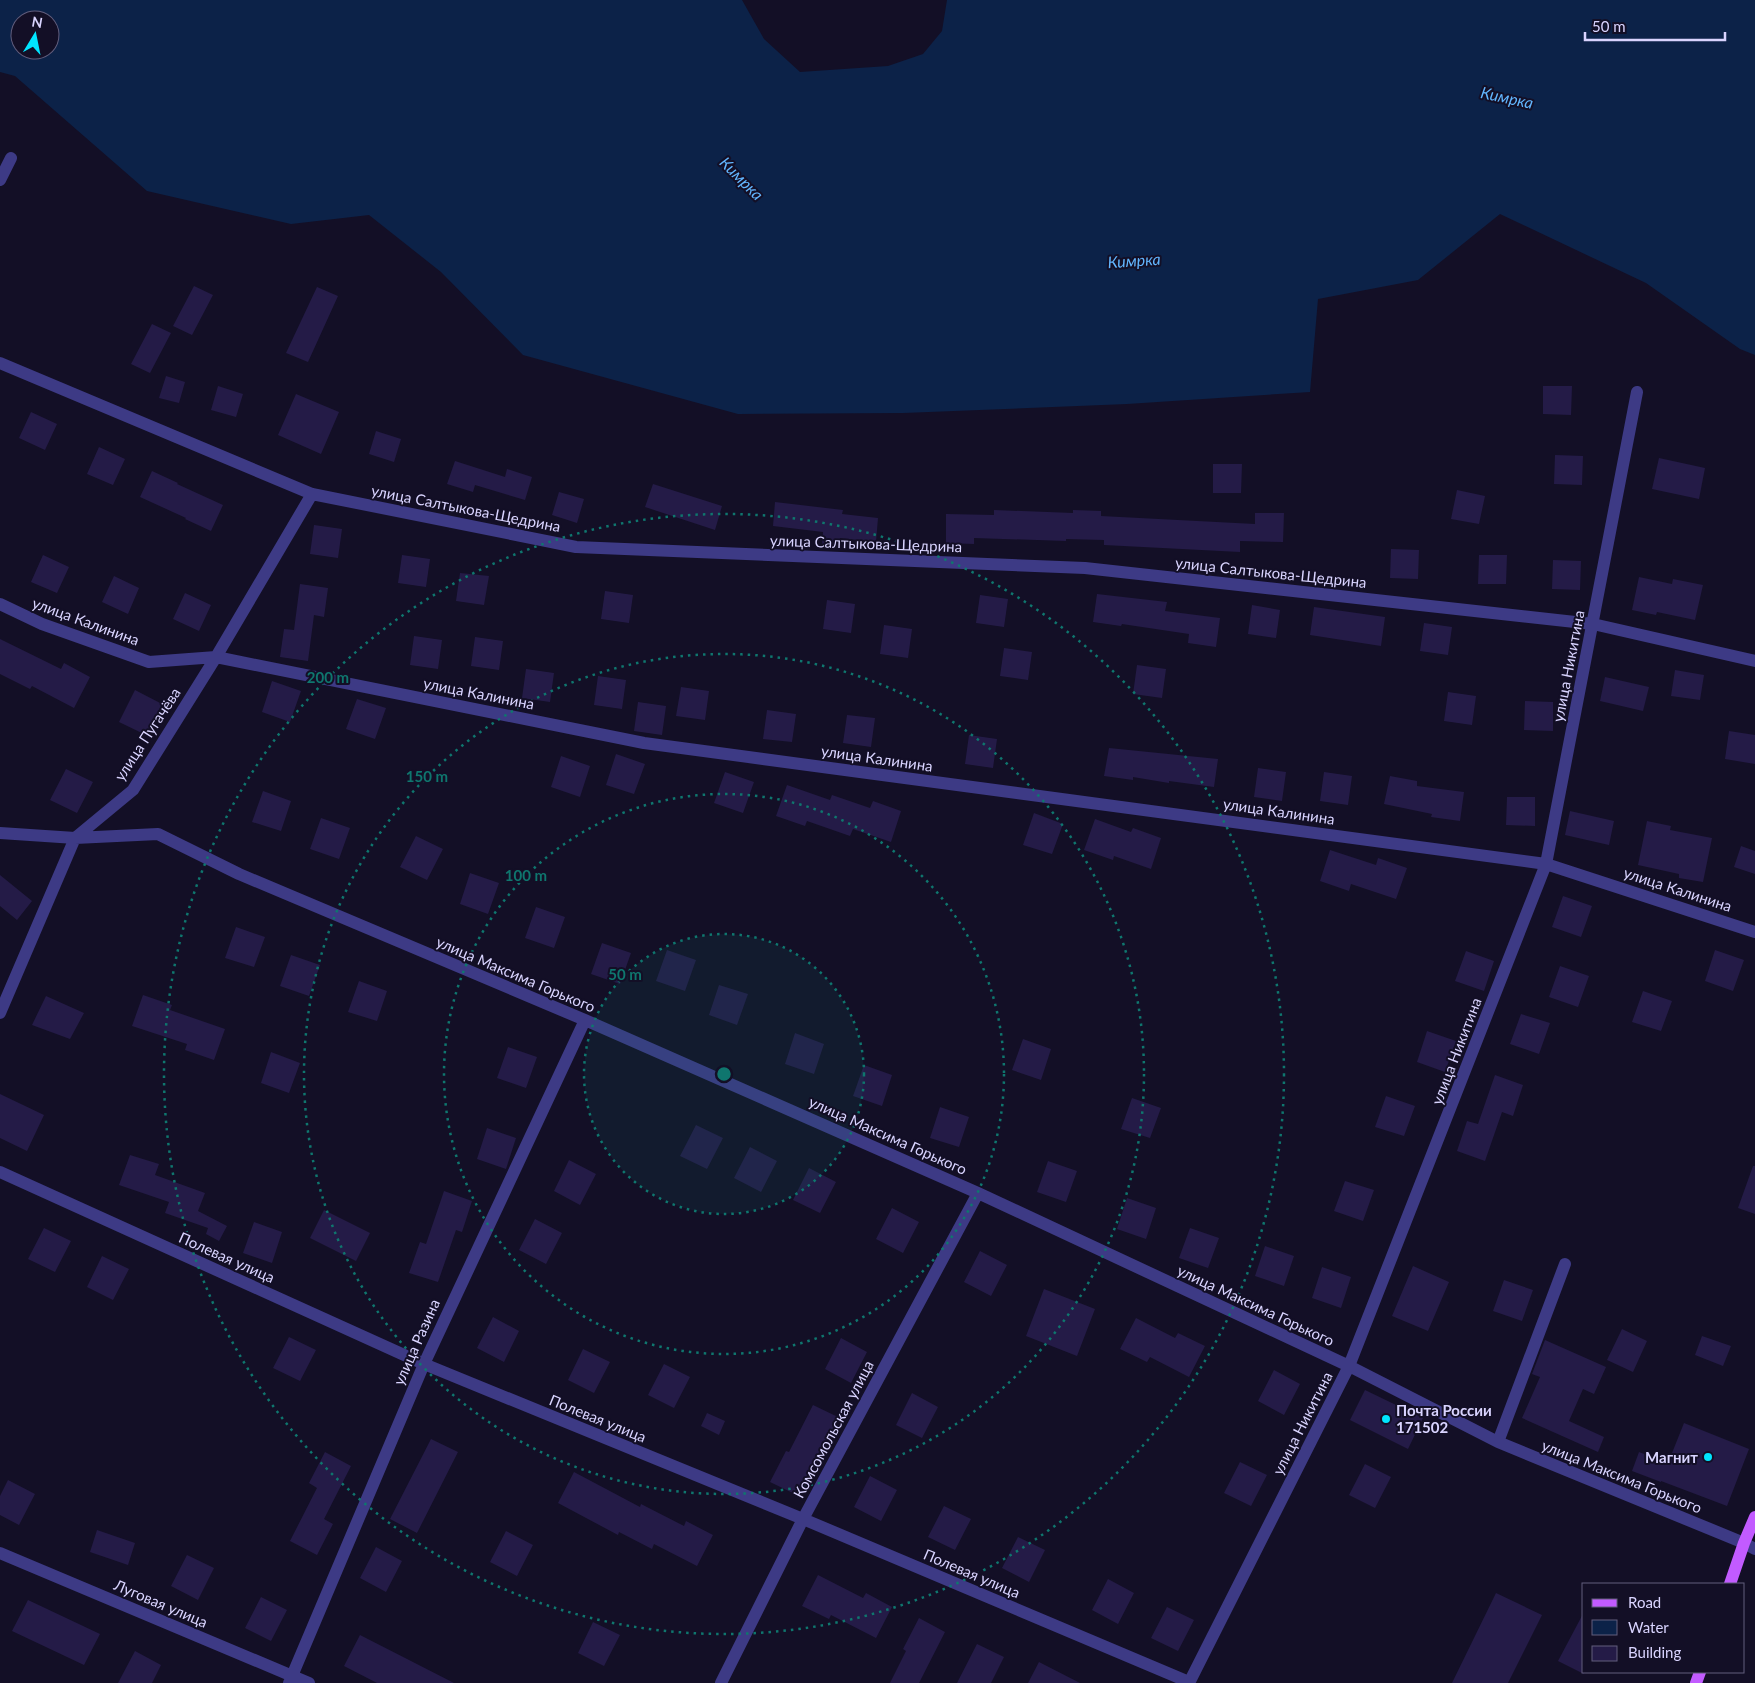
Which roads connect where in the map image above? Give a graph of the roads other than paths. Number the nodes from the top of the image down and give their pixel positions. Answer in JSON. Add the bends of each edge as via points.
{"nodes":[{"id":1,"x":11,"y":158,"type":"dead end"},
{"id":2,"x":0,"y":180,"type":"edge"},
{"id":3,"x":0,"y":363,"type":"edge"},
{"id":4,"x":1637,"y":392,"type":"dead end"},
{"id":5,"x":312,"y":494,"type":"junction"},
{"id":6,"x":0,"y":604,"type":"edge"},
{"id":7,"x":1593,"y":624,"type":"junction"},
{"id":8,"x":216,"y":657,"type":"junction"},
{"id":9,"x":1755,"y":661,"type":"edge"},
{"id":10,"x":0,"y":833,"type":"edge"},
{"id":11,"x":75,"y":838,"type":"junction"},
{"id":12,"x":1546,"y":864,"type":"junction"},
{"id":13,"x":1755,"y":932,"type":"edge"},
{"id":14,"x":0,"y":1013,"type":"edge"},
{"id":15,"x":585,"y":1020,"type":"junction"},
{"id":16,"x":0,"y":1172,"type":"edge"},
{"id":17,"x":978,"y":1193,"type":"junction"},
{"id":18,"x":1565,"y":1264,"type":"dead end"},
{"id":19,"x":424,"y":1364,"type":"junction"},
{"id":20,"x":1349,"y":1366,"type":"junction"},
{"id":21,"x":1498,"y":1442,"type":"junction"},
{"id":22,"x":1755,"y":1516,"type":"edge"},
{"id":23,"x":803,"y":1519,"type":"junction"},
{"id":24,"x":1749,"y":1546,"type":"edge"},
{"id":25,"x":0,"y":1553,"type":"edge"},
{"id":26,"x":1730,"y":1583,"type":"edge"},
{"id":27,"x":290,"y":1680,"type":"edge"},
{"id":28,"x":1189,"y":1682,"type":"edge"},
{"id":29,"x":309,"y":1683,"type":"edge"},
{"id":30,"x":721,"y":1683,"type":"edge"}],
"edges":[{"from":1,"to":2,"type":"street"},
{"from":3,"to":5,"type":"street","name":"улица Салтыкова-Щедрина"},
{"from":4,"to":7,"type":"street","name":"улица Никитина"},
{"from":5,"to":7,"type":"street","name":"улица Салтыкова-Щедрина","via":[[576,547],[1085,568]]},
{"from":5,"to":8,"type":"street","name":"улица Пугачёва"},
{"from":6,"to":8,"type":"street","name":"улица Калинина","via":[[42,624],[149,662]]},
{"from":7,"to":9,"type":"street","name":"улица Салтыкова-Щедрина"},
{"from":7,"to":12,"type":"street","name":"улица Никитина"},
{"from":8,"to":11,"type":"street","name":"улица Пугачёва","via":[[133,790]]},
{"from":8,"to":12,"type":"street","name":"улица Калинина","via":[[644,743]]},
{"from":10,"to":11,"type":"street","name":"улица Максима Горького"},
{"from":11,"to":14,"type":"street","name":"улица Пугачёва"},
{"from":11,"to":15,"type":"street","name":"улица Максима Горького","via":[[158,834],[239,874]]},
{"from":12,"to":13,"type":"street","name":"улица Калинина"},
{"from":12,"to":20,"type":"street","name":"улица Никитина"},
{"from":15,"to":17,"type":"street","name":"улица Максима Горького"},
{"from":15,"to":19,"type":"street","name":"улица Разина"},
{"from":16,"to":19,"type":"street","name":"Полевая улица"},
{"from":17,"to":20,"type":"street","name":"улица Максима Горького"},
{"from":17,"to":23,"type":"street","name":"Комсомольская улица"},
{"from":18,"to":21,"type":"street"},
{"from":19,"to":23,"type":"street","name":"Полевая улица"},
{"from":19,"to":27,"type":"street","name":"улица Разина"},
{"from":20,"to":21,"type":"street","name":"улица Максима Горького"},
{"from":20,"to":28,"type":"street","name":"улица Никитина"},
{"from":21,"to":24,"type":"street","name":"улица Максима Горького"},
{"from":22,"to":24,"type":"main road"},
{"from":23,"to":28,"type":"street","name":"Полевая улица"},
{"from":23,"to":30,"type":"street","name":"Комсомольская улица"},
{"from":24,"to":26,"type":"main road"},
{"from":25,"to":27,"type":"street","name":"Луговая улица"},
{"from":27,"to":29,"type":"street","name":"Луговая улица"}]}
